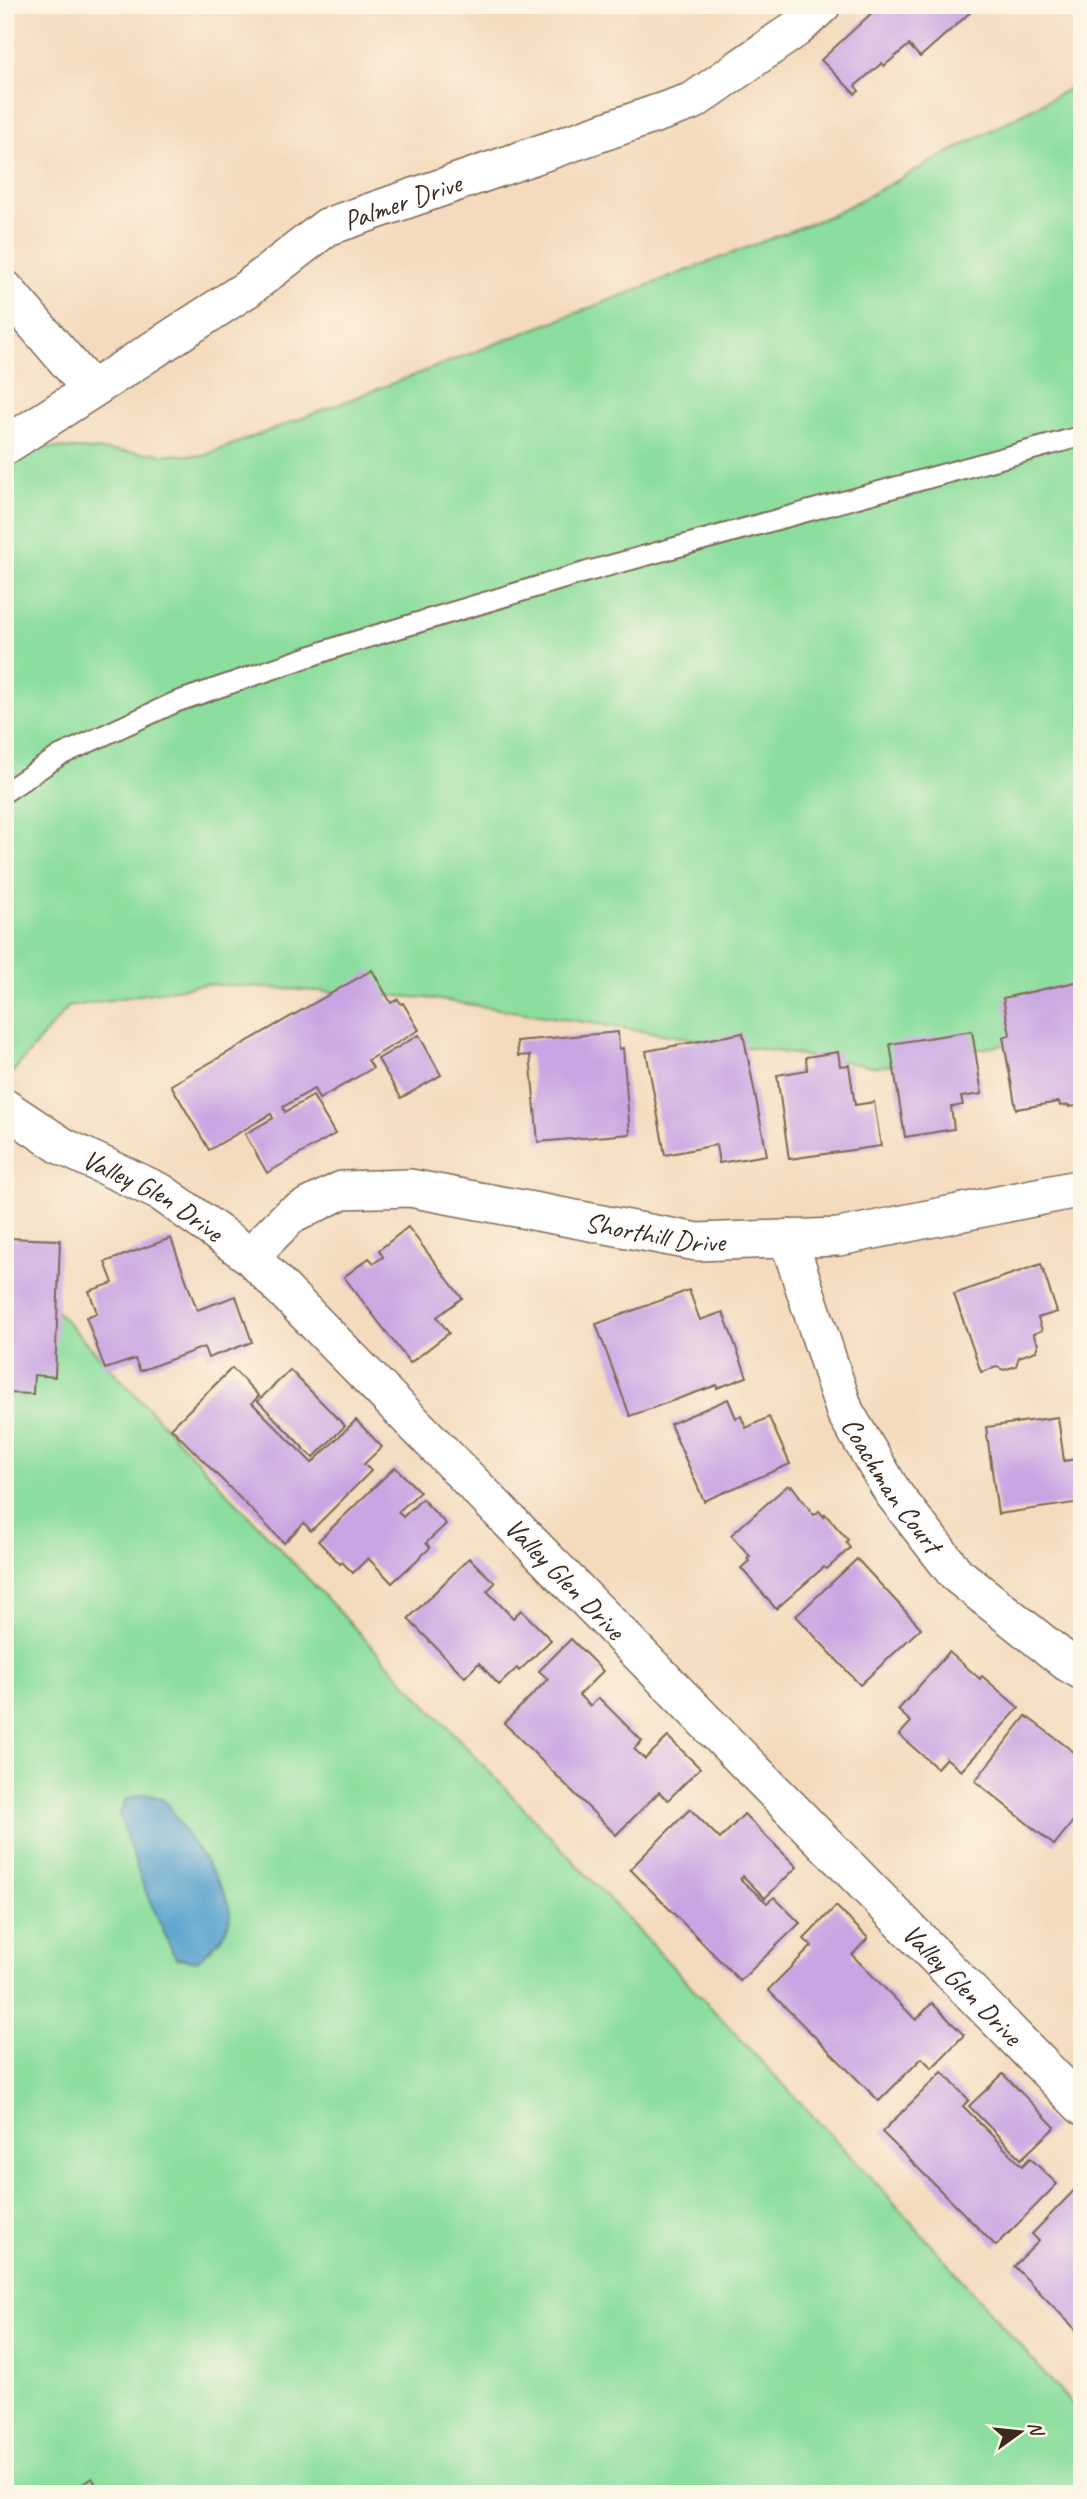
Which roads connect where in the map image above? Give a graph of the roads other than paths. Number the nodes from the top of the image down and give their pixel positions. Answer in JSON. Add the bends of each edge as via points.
{"nodes":[{"id":1,"x":822,"y":5,"type":"edge"},
{"id":2,"x":5,"y":289,"type":"edge"},
{"id":3,"x":91,"y":389,"type":"junction"},
{"id":4,"x":1082,"y":436,"type":"edge"},
{"id":5,"x":5,"y":446,"type":"edge"},
{"id":6,"x":5,"y":792,"type":"edge"},
{"id":7,"x":5,"y":1108,"type":"edge"},
{"id":8,"x":1082,"y":1188,"type":"edge"},
{"id":9,"x":789,"y":1238,"type":"junction"},
{"id":10,"x":250,"y":1256,"type":"junction"},
{"id":11,"x":1082,"y":1671,"type":"edge"},
{"id":12,"x":1082,"y":2106,"type":"edge"}],
"edges":[{"from":1,"to":3,"type":"street","name":"Palmer Drive","via":[[797,28],[693,101],[327,227],[247,289]]},
{"from":2,"to":3,"type":"street"},
{"from":3,"to":5,"type":"street","name":"Palmer Drive"},
{"from":4,"to":6,"type":"lane","via":[[586,572],[343,645],[176,702],[59,756]]},
{"from":7,"to":10,"type":"street","name":"Valley Glen Drive","via":[[62,1146],[162,1193]]},
{"from":8,"to":9,"type":"street","name":"Shorthill Drive","via":[[839,1237]]},
{"from":9,"to":10,"type":"street","name":"Shorthill Drive","via":[[697,1242],[410,1188],[342,1190],[290,1216]]},
{"from":9,"to":11,"type":"street","name":"Coachman Court","via":[[845,1412],[893,1493],[957,1574]]},
{"from":10,"to":12,"type":"street","name":"Valley Glen Drive"}]}
